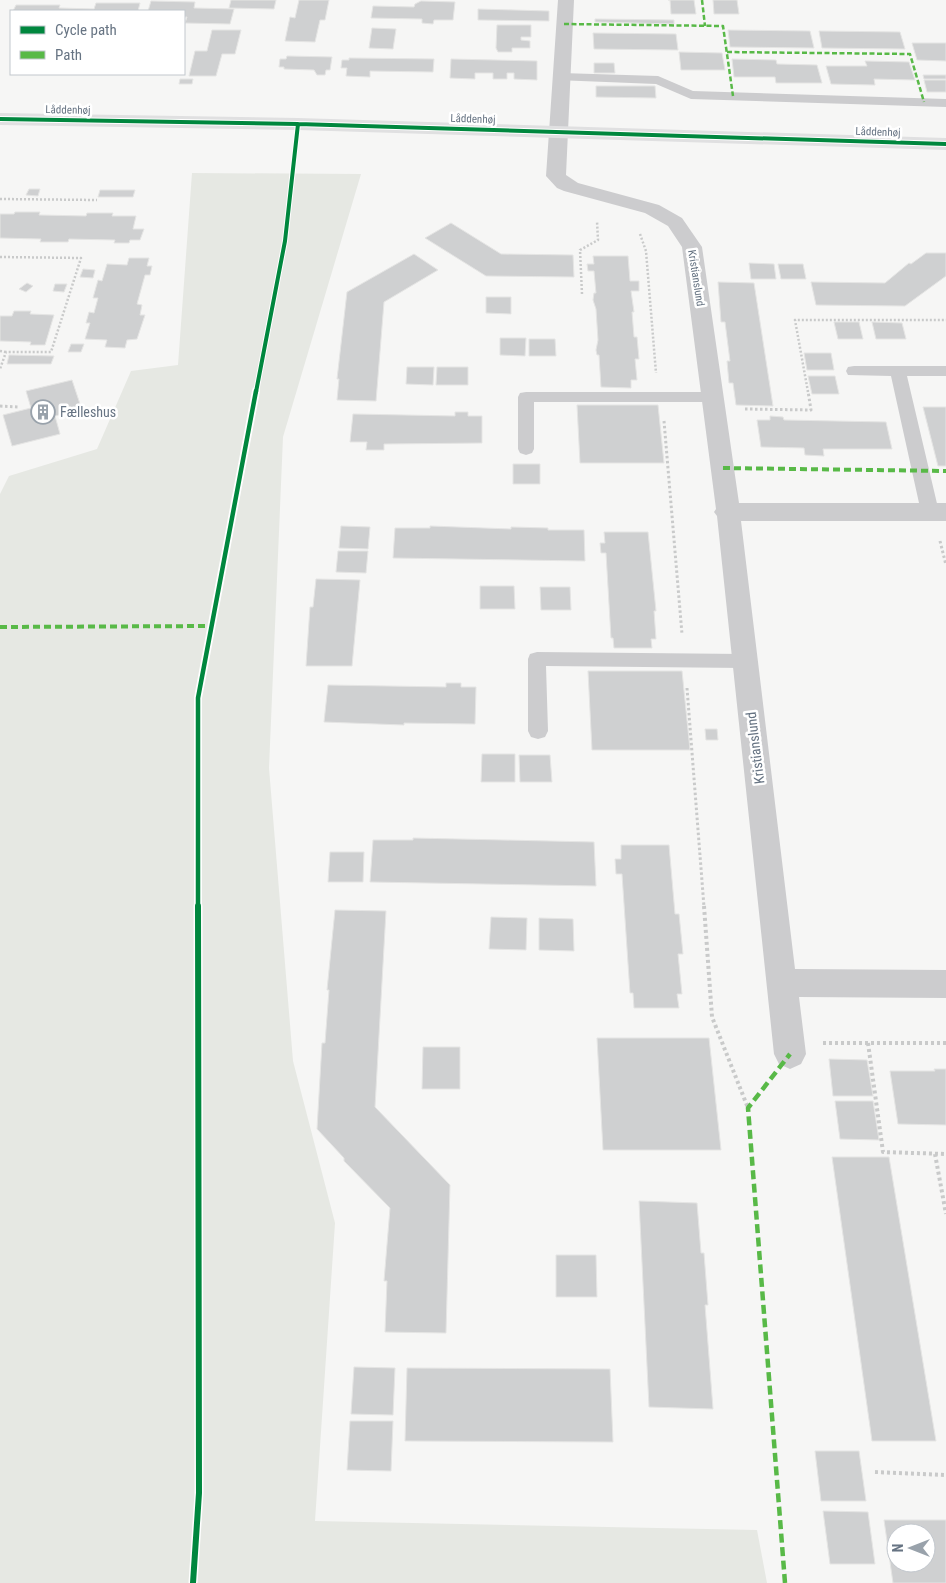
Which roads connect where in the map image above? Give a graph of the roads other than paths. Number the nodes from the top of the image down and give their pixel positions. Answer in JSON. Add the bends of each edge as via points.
{"nodes":[{"id":1,"x":566,"y":0,"type":"edge"},
{"id":2,"x":562,"y":77,"type":"junction"},
{"id":3,"x":946,"y":103,"type":"edge"},
{"id":4,"x":0,"y":120,"type":"edge"},
{"id":5,"x":558,"y":131,"type":"junction"},
{"id":6,"x":946,"y":144,"type":"edge"},
{"id":7,"x":854,"y":372,"type":"dead end"},
{"id":8,"x":898,"y":372,"type":"junction"},
{"id":9,"x":946,"y":372,"type":"edge"},
{"id":10,"x":714,"y":403,"type":"junction"},
{"id":11,"x":526,"y":448,"type":"dead end"},
{"id":12,"x":726,"y":512,"type":"junction"},
{"id":13,"x":938,"y":512,"type":"edge"},
{"id":14,"x":744,"y":661,"type":"junction"},
{"id":15,"x":538,"y":731,"type":"dead end"},
{"id":16,"x":783,"y":983,"type":"junction"},
{"id":17,"x":946,"y":984,"type":"edge"},
{"id":18,"x":790,"y":1048,"type":"road end"}],
"edges":[{"from":1,"to":2,"type":"street"},
{"from":2,"to":3,"type":"lane","via":[[658,80],[691,95]]},
{"from":2,"to":5,"type":"street"},
{"from":4,"to":5,"type":"street","name":"Låddenhøj"},
{"from":5,"to":6,"type":"street","name":"Låddenhøj"},
{"from":5,"to":10,"type":"street","name":"Kristianslund","via":[[555,171],[560,180],[570,187],[652,209],[675,222],[692,247]]},
{"from":7,"to":8,"type":"lane"},
{"from":8,"to":9,"type":"lane"},
{"from":8,"to":13,"type":"lane"},
{"from":10,"to":11,"type":"lane","via":[[662,397],[526,397]]},
{"from":10,"to":12,"type":"street","name":"Kristianslund"},
{"from":12,"to":13,"type":"street"},
{"from":12,"to":14,"type":"street","name":"Kristianslund"},
{"from":14,"to":15,"type":"lane","via":[[537,659]]},
{"from":14,"to":16,"type":"street","name":"Kristianslund"},
{"from":16,"to":17,"type":"street"},
{"from":16,"to":18,"type":"street","name":"Kristianslund"}]}
